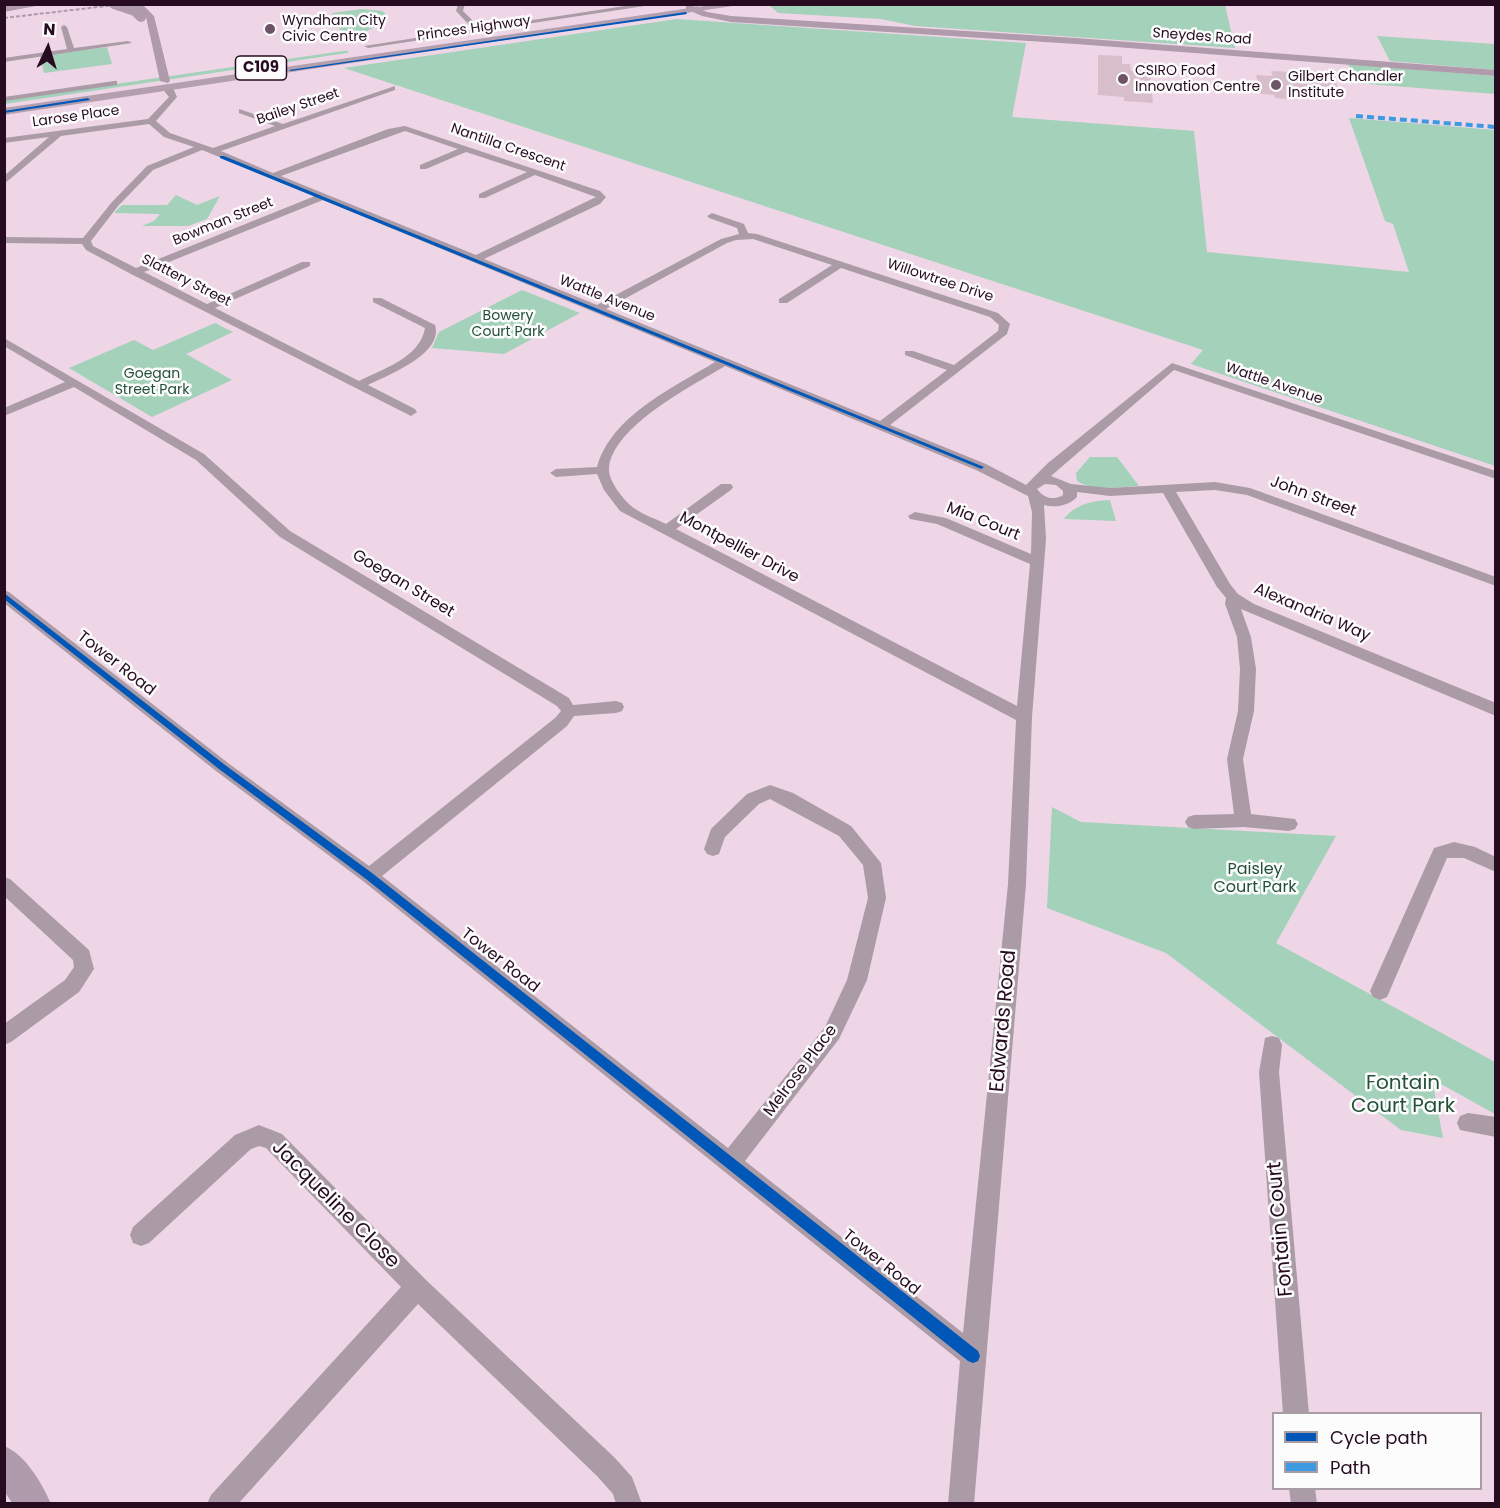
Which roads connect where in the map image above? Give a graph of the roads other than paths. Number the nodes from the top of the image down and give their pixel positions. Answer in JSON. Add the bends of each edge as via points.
{"nodes":[{"id":1,"x":23,"y":4,"type":"edge"},
{"id":2,"x":42,"y":4,"type":"edge"},
{"id":3,"x":114,"y":4,"type":"edge"},
{"id":4,"x":131,"y":4,"type":"edge"},
{"id":5,"x":462,"y":4,"type":"edge"},
{"id":6,"x":656,"y":4,"type":"edge"},
{"id":7,"x":696,"y":7,"type":"edge"},
{"id":8,"x":4,"y":8,"type":"edge"},
{"id":9,"x":551,"y":8,"type":"dead end"},
{"id":10,"x":743,"y":8,"type":"edge"},
{"id":11,"x":677,"y":14,"type":"junction"},
{"id":12,"x":146,"y":17,"type":"junction"},
{"id":13,"x":554,"y":19,"type":"junction"},
{"id":14,"x":731,"y":19,"type":"junction"},
{"id":15,"x":64,"y":27,"type":"dead end"},
{"id":16,"x":492,"y":28,"type":"junction"},
{"id":17,"x":907,"y":30,"type":"junction"},
{"id":18,"x":477,"y":33,"type":"junction"},
{"id":19,"x":511,"y":33,"type":"junction"},
{"id":20,"x":500,"y":38,"type":"junction"},
{"id":21,"x":128,"y":43,"type":"dead end"},
{"id":22,"x":368,"y":46,"type":"dead end"},
{"id":23,"x":71,"y":51,"type":"junction"},
{"id":24,"x":359,"y":58,"type":"junction"},
{"id":25,"x":4,"y":60,"type":"edge"},
{"id":26,"x":1496,"y":73,"type":"edge"},
{"id":27,"x":157,"y":79,"type":"junction"},
{"id":28,"x":114,"y":83,"type":"dead end"},
{"id":29,"x":392,"y":88,"type":"dead end"},
{"id":30,"x":4,"y":99,"type":"edge"},
{"id":31,"x":4,"y":106,"type":"edge"},
{"id":32,"x":242,"y":111,"type":"dead end"},
{"id":33,"x":4,"y":112,"type":"edge"},
{"id":34,"x":151,"y":121,"type":"junction"},
{"id":35,"x":282,"y":126,"type":"junction"},
{"id":36,"x":59,"y":134,"type":"junction"},
{"id":37,"x":4,"y":141,"type":"edge"},
{"id":38,"x":199,"y":148,"type":"junction"},
{"id":39,"x":467,"y":148,"type":"junction"},
{"id":40,"x":213,"y":151,"type":"junction"},
{"id":41,"x":423,"y":166,"type":"dead end"},
{"id":42,"x":535,"y":172,"type":"junction"},
{"id":43,"x":272,"y":176,"type":"junction"},
{"id":44,"x":4,"y":181,"type":"edge"},
{"id":45,"x":482,"y":196,"type":"dead end"},
{"id":46,"x":322,"y":197,"type":"junction"},
{"id":47,"x":712,"y":216,"type":"dead end"},
{"id":48,"x":744,"y":236,"type":"junction"},
{"id":49,"x":4,"y":240,"type":"edge"},
{"id":50,"x":86,"y":241,"type":"junction"},
{"id":51,"x":476,"y":259,"type":"junction"},
{"id":52,"x":306,"y":264,"type":"dead end"},
{"id":53,"x":841,"y":264,"type":"junction"},
{"id":54,"x":135,"y":272,"type":"junction"},
{"id":55,"x":377,"y":300,"type":"dead end"},
{"id":56,"x":783,"y":301,"type":"dead end"},
{"id":57,"x":207,"y":308,"type":"junction"},
{"id":58,"x":598,"y":309,"type":"junction"},
{"id":59,"x":4,"y":341,"type":"edge"},
{"id":60,"x":909,"y":352,"type":"dead end"},
{"id":61,"x":724,"y":362,"type":"junction"},
{"id":62,"x":955,"y":369,"type":"junction"},
{"id":63,"x":73,"y":383,"type":"junction"},
{"id":64,"x":359,"y":385,"type":"junction"},
{"id":65,"x":411,"y":412,"type":"dead end"},
{"id":66,"x":4,"y":413,"type":"edge"},
{"id":67,"x":882,"y":426,"type":"junction"},
{"id":68,"x":1068,"y":454,"type":"junction"},
{"id":69,"x":603,"y":470,"type":"junction"},
{"id":70,"x":556,"y":473,"type":"dead end"},
{"id":71,"x":1496,"y":475,"type":"edge"},
{"id":72,"x":726,"y":487,"type":"dead end"},
{"id":73,"x":1036,"y":488,"type":"junction"},
{"id":74,"x":1167,"y":488,"type":"junction"},
{"id":75,"x":1065,"y":493,"type":"junction"},
{"id":76,"x":915,"y":516,"type":"dead end"},
{"id":77,"x":666,"y":531,"type":"junction"},
{"id":78,"x":1039,"y":539,"type":"junction"},
{"id":79,"x":1037,"y":562,"type":"junction"},
{"id":80,"x":1496,"y":582,"type":"edge"},
{"id":81,"x":4,"y":595,"type":"edge"},
{"id":82,"x":1233,"y":597,"type":"junction"},
{"id":83,"x":616,"y":707,"type":"dead end"},
{"id":84,"x":1496,"y":710,"type":"edge"},
{"id":85,"x":569,"y":711,"type":"junction"},
{"id":86,"x":1024,"y":717,"type":"junction"},
{"id":87,"x":1243,"y":820,"type":"junction"},
{"id":88,"x":1194,"y":822,"type":"dead end"},
{"id":89,"x":1289,"y":824,"type":"dead end"},
{"id":90,"x":713,"y":849,"type":"dead end"},
{"id":91,"x":1496,"y":865,"type":"edge"},
{"id":92,"x":369,"y":876,"type":"junction"},
{"id":93,"x":4,"y":884,"type":"edge"},
{"id":94,"x":1380,"y":992,"type":"dead end"},
{"id":95,"x":4,"y":1036,"type":"edge"},
{"id":96,"x":1272,"y":1045,"type":"dead end"},
{"id":97,"x":1468,"y":1123,"type":"dead end"},
{"id":98,"x":1496,"y":1127,"type":"edge"},
{"id":99,"x":730,"y":1161,"type":"junction"},
{"id":100,"x":141,"y":1235,"type":"dead end"},
{"id":101,"x":417,"y":1287,"type":"junction"},
{"id":102,"x":973,"y":1356,"type":"junction"},
{"id":103,"x":1296,"y":1412,"type":"edge"},
{"id":104,"x":4,"y":1462,"type":"edge"},
{"id":105,"x":29,"y":1501,"type":"edge"},
{"id":106,"x":220,"y":1503,"type":"edge"},
{"id":107,"x":628,"y":1503,"type":"edge"},
{"id":108,"x":961,"y":1503,"type":"edge"}],
"edges":[{"from":1,"to":8,"type":"main road"},
{"from":2,"to":8,"type":"main road"},
{"from":3,"to":12,"type":"main road","bridge":true},
{"from":4,"to":12,"type":"main road","via":[[141,8]]},
{"from":5,"to":18,"type":"street","via":[[459,11]]},
{"from":6,"to":13,"type":"street"},
{"from":7,"to":10,"type":"highway","name":"Princes Highway","number":"C109"},
{"from":7,"to":11,"type":"highway","name":"Princes Highway","number":"C109"},
{"from":7,"to":14,"type":"main road","name":"Sneydes Road"},
{"from":7,"to":19,"type":"highway","name":"Princes Highway","number":"C109"},
{"from":9,"to":13,"type":"street"},
{"from":10,"to":17,"type":"main road","name":"Sneydes Road"},
{"from":11,"to":14,"type":"highway"},
{"from":11,"to":20,"type":"highway","name":"Princes Highway","number":"C109"},
{"from":12,"to":27,"type":"main road"},
{"from":12,"to":27,"type":"main road"},
{"from":13,"to":16,"type":"street"},
{"from":14,"to":17,"type":"main road","name":"Sneydes Road"},
{"from":15,"to":23,"type":"street"},
{"from":16,"to":18,"type":"street"},
{"from":16,"to":19,"type":"street","name":"Princes Highway"},
{"from":17,"to":26,"type":"main road","name":"Sneydes Road"},
{"from":18,"to":19,"type":"highway","name":"Princes Highway","number":"C109"},
{"from":18,"to":20,"type":"highway"},
{"from":18,"to":22,"type":"street"},
{"from":18,"to":24,"type":"highway","name":"Princes Highway","number":"C109"},
{"from":20,"to":24,"type":"highway","name":"Princes Highway","number":"C109"},
{"from":21,"to":23,"type":"street"},
{"from":23,"to":25,"type":"street"},
{"from":24,"to":27,"type":"highway","name":"Princes Highway","number":"C109"},
{"from":27,"to":31,"type":"highway","name":"Princes Highway","number":"C109"},
{"from":27,"to":33,"type":"highway","name":"Princes Highway","number":"C109"},
{"from":27,"to":34,"type":"street","via":[[173,97]]},
{"from":28,"to":30,"type":"street"},
{"from":29,"to":35,"type":"street","name":"Bailey Street"},
{"from":32,"to":35,"type":"street"},
{"from":34,"to":36,"type":"street","name":"Larose Place"},
{"from":34,"to":38,"type":"street","name":"Wattle Avenue","via":[[166,135]]},
{"from":35,"to":40,"type":"street","name":"Bailey Street"},
{"from":36,"to":37,"type":"street","name":"Larose Place"},
{"from":36,"to":44,"type":"street"},
{"from":38,"to":40,"type":"street","name":"Wattle Avenue"},
{"from":38,"to":50,"type":"street","via":[[150,168]]},
{"from":39,"to":41,"type":"street"},
{"from":39,"to":42,"type":"street","name":"Nantilla Crescent"},
{"from":39,"to":43,"type":"street","name":"Nantilla Crescent","via":[[405,128]]},
{"from":40,"to":43,"type":"street","name":"Wattle Avenue"},
{"from":42,"to":45,"type":"street"},
{"from":42,"to":51,"type":"street","name":"Nantilla Crescent","via":[[597,193],[601,198]]},
{"from":43,"to":46,"type":"street","name":"Wattle Avenue"},
{"from":46,"to":51,"type":"street","name":"Wattle Avenue"},
{"from":46,"to":54,"type":"street","name":"Bowman Street","via":[[222,233]]},
{"from":47,"to":48,"type":"street","name":"Willowtree Drive","via":[[741,226]]},
{"from":48,"to":53,"type":"street","name":"Willowtree Drive","via":[[764,238]]},
{"from":48,"to":58,"type":"street","name":"Willowtree Drive","via":[[724,241]]},
{"from":49,"to":50,"type":"street"},
{"from":50,"to":54,"type":"street","name":"Slattery Street","via":[[89,248]]},
{"from":51,"to":58,"type":"street","name":"Wattle Avenue"},
{"from":52,"to":57,"type":"street"},
{"from":53,"to":56,"type":"street"},
{"from":53,"to":62,"type":"street","name":"Willowtree Drive","via":[[994,315],[1005,324],[1003,332]]},
{"from":54,"to":57,"type":"street","name":"Slattery Street"},
{"from":55,"to":64,"type":"street","via":[[431,327],[431,337],[424,349]]},
{"from":57,"to":64,"type":"street","name":"Slattery Street"},
{"from":58,"to":61,"type":"street","name":"Wattle Avenue"},
{"from":59,"to":63,"type":"street","name":"Goegan Street"},
{"from":60,"to":62,"type":"street"},
{"from":61,"to":67,"type":"street","name":"Wattle Avenue"},
{"from":61,"to":69,"type":"street","via":[[646,412],[617,437]]},
{"from":62,"to":67,"type":"street","name":"Willowtree Drive"},
{"from":63,"to":66,"type":"street"},
{"from":63,"to":85,"type":"street","name":"Goegan Street","via":[[200,457],[285,534],[563,702]]},
{"from":64,"to":65,"type":"street","name":"Slattery Street"},
{"from":67,"to":73,"type":"street","name":"Wattle Avenue"},
{"from":68,"to":71,"type":"street","name":"Wattle Avenue","via":[[1172,366]]},
{"from":68,"to":73,"type":"street","name":"Wattle Avenue"},
{"from":68,"to":75,"type":"street","via":[[1061,475]]},
{"from":69,"to":70,"type":"street"},
{"from":69,"to":77,"type":"street","name":"Montpellier Drive","via":[[610,489],[625,508]]},
{"from":72,"to":77,"type":"street"},
{"from":73,"to":75,"type":"street","via":[[1053,480]]},
{"from":73,"to":75,"type":"street","via":[[1052,503]]},
{"from":73,"to":78,"type":"street","name":"Edwards Road"},
{"from":74,"to":75,"type":"street","name":"John Street"},
{"from":74,"to":80,"type":"street","name":"John Street","via":[[1215,486],[1250,492]]},
{"from":74,"to":82,"type":"street","name":"Alexandria Way"},
{"from":75,"to":78,"type":"street","name":"Edwards Road"},
{"from":76,"to":79,"type":"street","name":"Mia Court","via":[[941,521]]},
{"from":77,"to":86,"type":"street","name":"Montpellier Drive"},
{"from":78,"to":79,"type":"street","name":"Edwards Road"},
{"from":79,"to":86,"type":"street","name":"Edwards Road"},
{"from":81,"to":92,"type":"street","name":"Tower Road"},
{"from":82,"to":84,"type":"street","name":"Alexandria Way"},
{"from":82,"to":87,"type":"street","via":[[1248,669],[1246,711],[1235,759]]},
{"from":83,"to":85,"type":"street"},
{"from":85,"to":92,"type":"street","via":[[561,722]]},
{"from":86,"to":102,"type":"street","name":"Edwards Road","via":[[1017,884]]},
{"from":87,"to":88,"type":"street"},
{"from":87,"to":89,"type":"street"},
{"from":90,"to":99,"type":"street","name":"Melrose Place","via":[[717,834],[753,799],[770,792],[845,831],[872,863],[877,898],[858,980],[832,1034]]},
{"from":91,"to":94,"type":"street","via":[[1460,850],[1440,853]]},
{"from":92,"to":99,"type":"street","name":"Tower Road"},
{"from":93,"to":95,"type":"street","via":[[82,956],[84,969],[72,986]]},
{"from":96,"to":103,"type":"street","name":"Fontain Court","via":[[1269,1072]]},
{"from":97,"to":98,"type":"street"},
{"from":99,"to":102,"type":"street","name":"Tower Road"},
{"from":100,"to":101,"type":"street","name":"Jacqueline Close","via":[[235,1148],[259,1135],[274,1141]]},
{"from":101,"to":106,"type":"street"},
{"from":101,"to":107,"type":"street","name":"Jacqueline Close","via":[[606,1467],[623,1486]]},
{"from":102,"to":108,"type":"street","name":"Edwards Road"},
{"from":104,"to":105,"type":"main road"}]}
